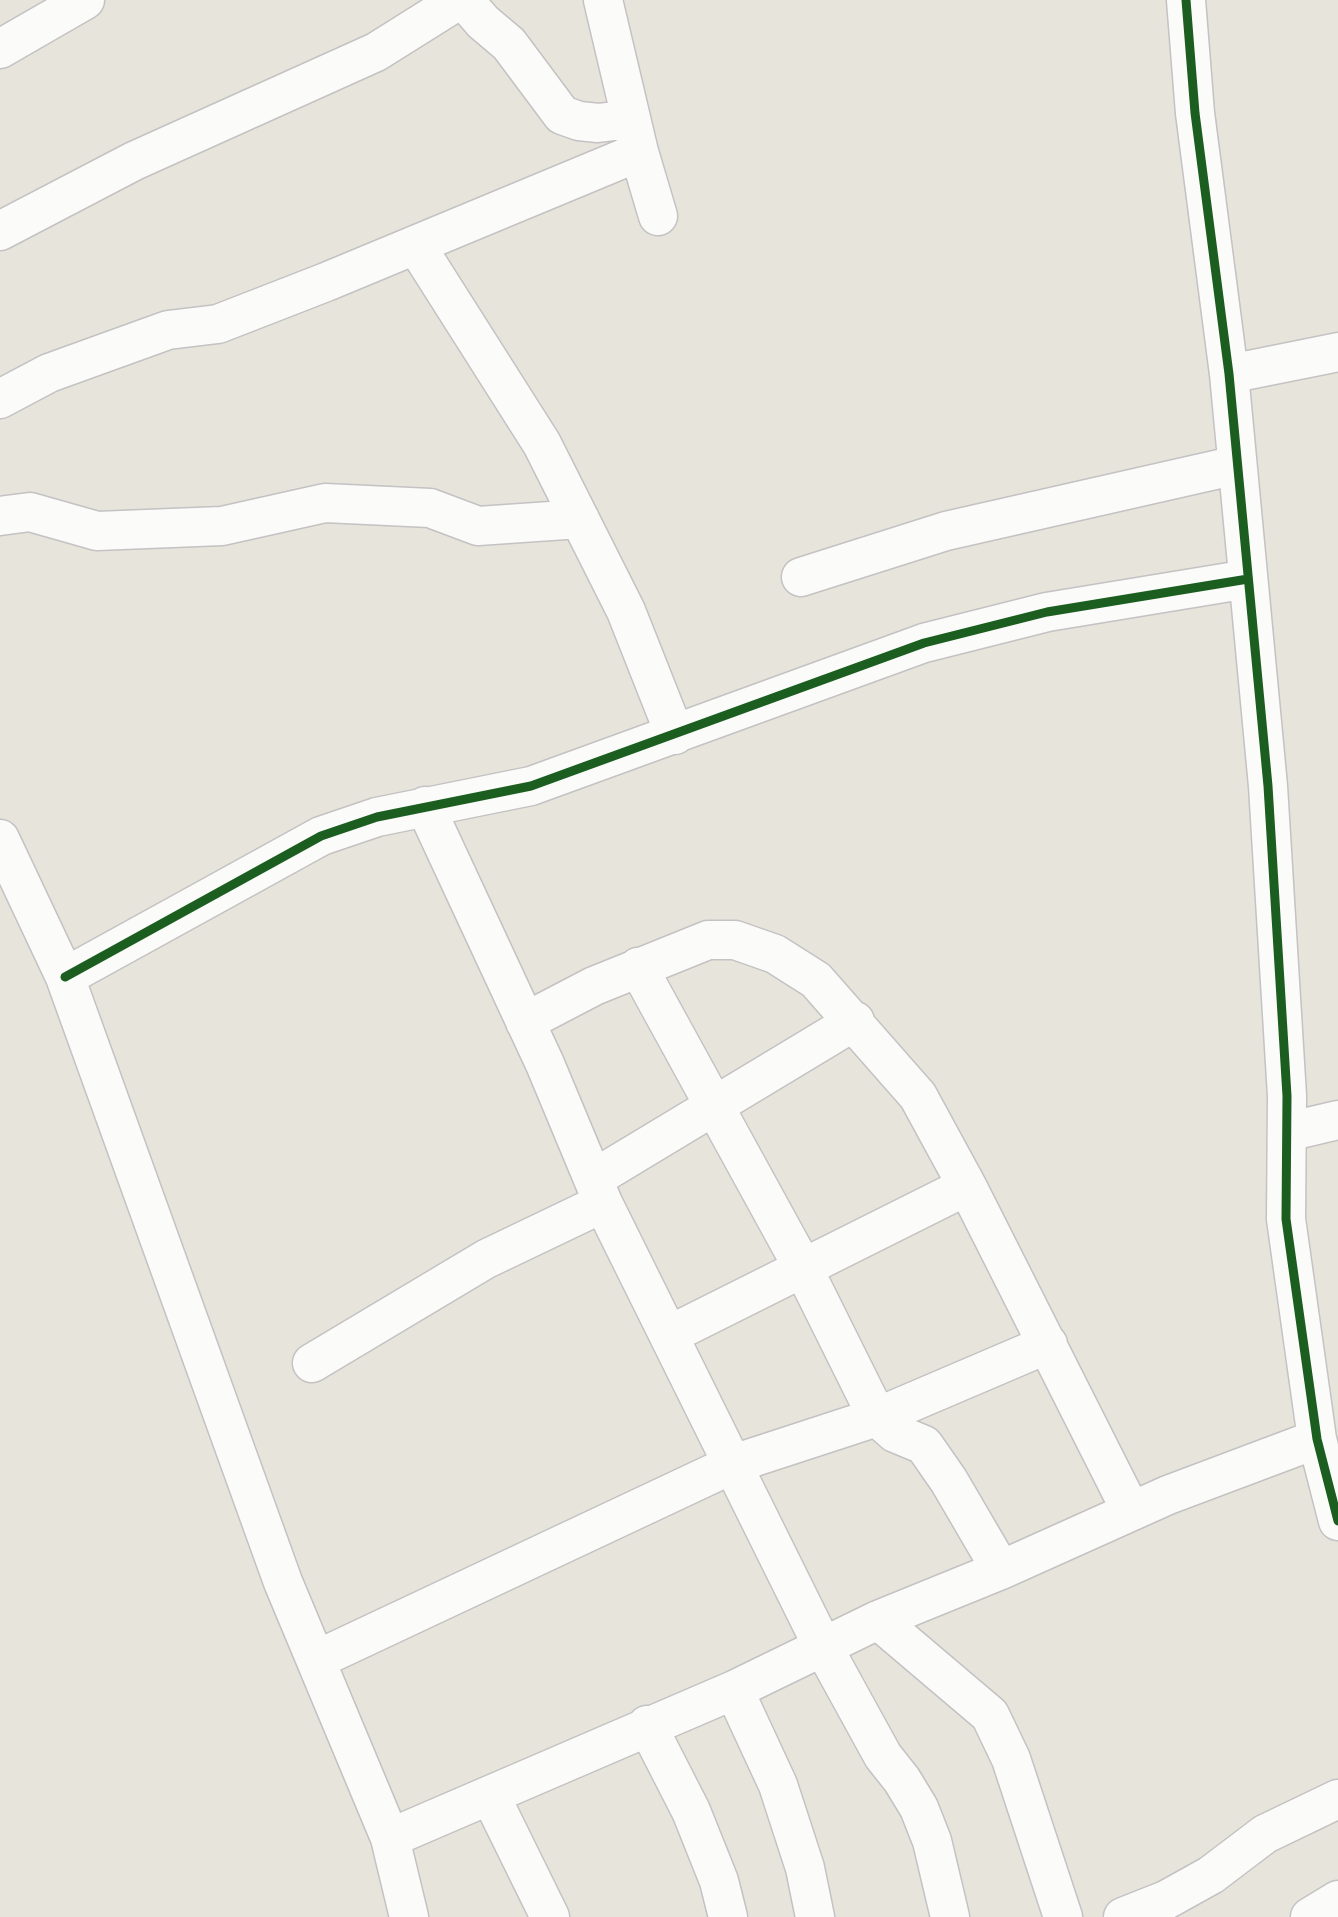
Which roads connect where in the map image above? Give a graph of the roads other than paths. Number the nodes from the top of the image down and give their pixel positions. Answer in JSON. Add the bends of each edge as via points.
{"nodes":[{"id":1,"x":459,"y":0,"type":"edge"},
{"id":2,"x":464,"y":0,"type":"edge"},
{"id":3,"x":603,"y":0,"type":"edge"},
{"id":4,"x":1186,"y":0,"type":"edge"},
{"id":5,"x":61,"y":6,"type":"edge"},
{"id":6,"x":0,"y":49,"type":"edge"},
{"id":7,"x":635,"y":135,"type":"junction"},
{"id":8,"x":657,"y":216,"type":"dead end"},
{"id":9,"x":0,"y":231,"type":"edge"},
{"id":10,"x":417,"y":247,"type":"junction"},
{"id":11,"x":1338,"y":352,"type":"edge"},
{"id":12,"x":1229,"y":374,"type":"junction"},
{"id":13,"x":0,"y":399,"type":"edge"},
{"id":14,"x":1237,"y":466,"type":"junction"},
{"id":15,"x":0,"y":516,"type":"edge"},
{"id":16,"x":580,"y":519,"type":"junction"},
{"id":17,"x":801,"y":577,"type":"dead end"},
{"id":18,"x":1248,"y":579,"type":"junction"},
{"id":19,"x":675,"y":735,"type":"junction"},
{"id":20,"x":425,"y":806,"type":"junction"},
{"id":21,"x":0,"y":839,"type":"edge"},
{"id":22,"x":638,"y":967,"type":"junction"},
{"id":23,"x":65,"y":976,"type":"junction"},
{"id":24,"x":855,"y":1021,"type":"junction"},
{"id":25,"x":525,"y":1022,"type":"junction"},
{"id":26,"x":713,"y":1108,"type":"junction"},
{"id":27,"x":1338,"y":1120,"type":"edge"},
{"id":28,"x":1287,"y":1132,"type":"junction"},
{"id":29,"x":967,"y":1186,"type":"junction"},
{"id":30,"x":598,"y":1191,"type":"junction"},
{"id":31,"x":802,"y":1266,"type":"junction"},
{"id":32,"x":669,"y":1335,"type":"junction"},
{"id":33,"x":1048,"y":1344,"type":"junction"},
{"id":34,"x":312,"y":1363,"type":"dead end"},
{"id":35,"x":877,"y":1417,"type":"junction"},
{"id":36,"x":1317,"y":1439,"type":"junction"},
{"id":37,"x":733,"y":1464,"type":"junction"},
{"id":38,"x":1131,"y":1511,"type":"junction"},
{"id":39,"x":1338,"y":1521,"type":"edge"},
{"id":40,"x":1001,"y":1570,"type":"junction"},
{"id":41,"x":878,"y":1620,"type":"junction"},
{"id":42,"x":822,"y":1645,"type":"junction"},
{"id":43,"x":316,"y":1660,"type":"junction"},
{"id":44,"x":734,"y":1690,"type":"junction"},
{"id":45,"x":647,"y":1725,"type":"junction"},
{"id":46,"x":490,"y":1795,"type":"junction"},
{"id":47,"x":1338,"y":1799,"type":"edge"},
{"id":48,"x":390,"y":1838,"type":"junction"},
{"id":49,"x":1338,"y":1900,"type":"edge"},
{"id":50,"x":410,"y":1917,"type":"edge"},
{"id":51,"x":550,"y":1917,"type":"edge"},
{"id":52,"x":728,"y":1917,"type":"edge"},
{"id":53,"x":815,"y":1917,"type":"edge"},
{"id":54,"x":950,"y":1917,"type":"edge"},
{"id":55,"x":1063,"y":1917,"type":"edge"},
{"id":56,"x":1123,"y":1917,"type":"edge"},
{"id":57,"x":1310,"y":1917,"type":"edge"}],
"edges":[{"from":1,"to":9,"type":"street","via":[[376,52],[134,161]]},
{"from":2,"to":7,"type":"street","via":[[509,44],[562,115]]},
{"from":3,"to":7,"type":"street"},
{"from":4,"to":12,"type":"street","via":[[1195,113]]},
{"from":5,"to":6,"type":"street"},
{"from":7,"to":8,"type":"street"},
{"from":7,"to":10,"type":"street"},
{"from":10,"to":13,"type":"street","via":[[218,324],[168,330],[49,373]]},
{"from":10,"to":16,"type":"street","via":[[542,444]]},
{"from":11,"to":12,"type":"street"},
{"from":12,"to":14,"type":"street"},
{"from":14,"to":17,"type":"street","via":[[946,531]]},
{"from":14,"to":18,"type":"street"},
{"from":15,"to":16,"type":"street","via":[[30,512],[97,531],[222,526],[325,503],[430,508],[478,526]]},
{"from":16,"to":19,"type":"street","via":[[625,611]]},
{"from":18,"to":19,"type":"street","via":[[1047,612],[924,643]]},
{"from":18,"to":28,"type":"street","via":[[1268,786]]},
{"from":19,"to":20,"type":"street","via":[[531,786]]},
{"from":20,"to":23,"type":"street","via":[[321,836]]},
{"from":20,"to":25,"type":"street"},
{"from":21,"to":23,"type":"street"},
{"from":22,"to":24,"type":"street","via":[[708,940],[735,940],[775,954],[816,980]]},
{"from":22,"to":25,"type":"street"},
{"from":22,"to":26,"type":"street"},
{"from":23,"to":43,"type":"street","via":[[283,1582]]},
{"from":24,"to":26,"type":"street"},
{"from":24,"to":29,"type":"street","via":[[918,1096]]},
{"from":25,"to":30,"type":"street"},
{"from":26,"to":30,"type":"street"},
{"from":26,"to":31,"type":"street"},
{"from":27,"to":28,"type":"street"},
{"from":28,"to":36,"type":"street","via":[[1286,1219]]},
{"from":29,"to":31,"type":"street"},
{"from":29,"to":33,"type":"street"},
{"from":30,"to":32,"type":"street"},
{"from":30,"to":34,"type":"street"},
{"from":31,"to":32,"type":"street"},
{"from":31,"to":35,"type":"street"},
{"from":32,"to":37,"type":"street"},
{"from":33,"to":35,"type":"street"},
{"from":33,"to":38,"type":"street"},
{"from":35,"to":37,"type":"street"},
{"from":35,"to":40,"type":"street","via":[[895,1433],[924,1445]]},
{"from":36,"to":38,"type":"street"},
{"from":36,"to":39,"type":"street"},
{"from":37,"to":42,"type":"street"},
{"from":37,"to":43,"type":"street"},
{"from":38,"to":40,"type":"street"},
{"from":40,"to":41,"type":"street"},
{"from":41,"to":42,"type":"street"},
{"from":41,"to":55,"type":"street","via":[[990,1715],[1011,1759]]},
{"from":42,"to":44,"type":"street"},
{"from":42,"to":54,"type":"street","via":[[883,1756],[919,1808]]},
{"from":43,"to":48,"type":"street"},
{"from":44,"to":45,"type":"street"},
{"from":44,"to":53,"type":"street","via":[[778,1784]]},
{"from":45,"to":46,"type":"street"},
{"from":45,"to":52,"type":"street","via":[[691,1811]]},
{"from":46,"to":48,"type":"street"},
{"from":46,"to":51,"type":"street"},
{"from":47,"to":56,"type":"street","via":[[1265,1833],[1200,1881]]},
{"from":48,"to":50,"type":"street"},
{"from":49,"to":57,"type":"street"}]}
